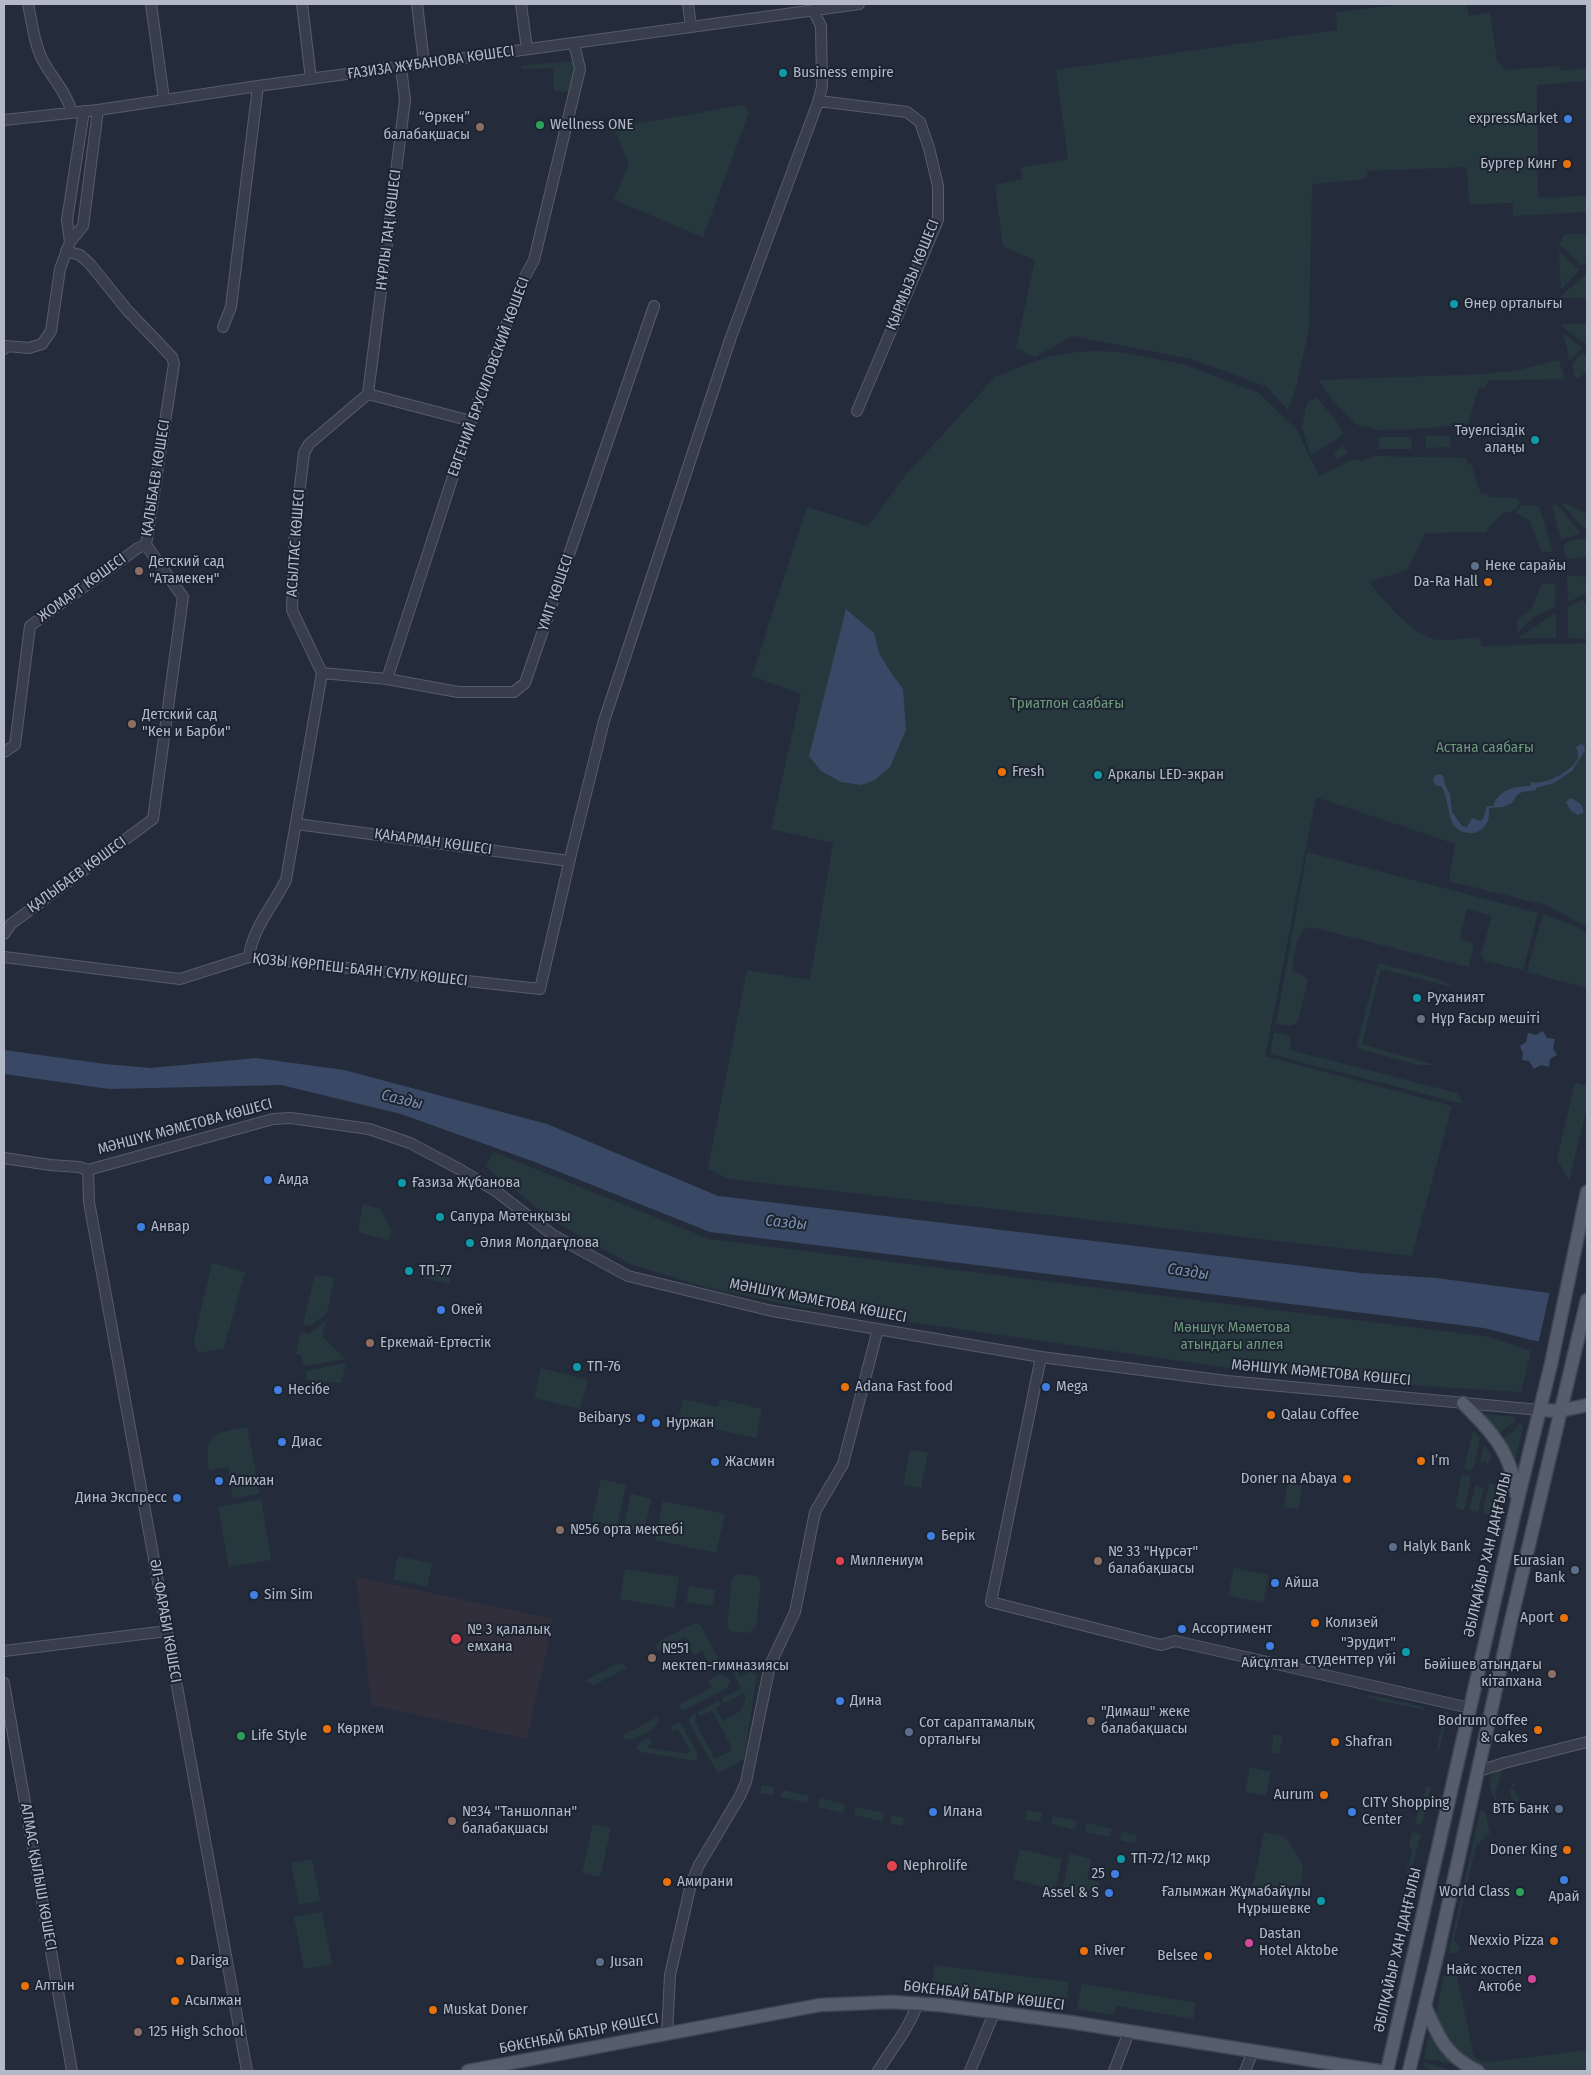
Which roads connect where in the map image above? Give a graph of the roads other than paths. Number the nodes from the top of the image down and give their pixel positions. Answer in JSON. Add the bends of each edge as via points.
{"nodes":[{"id":1,"x":28,"y":4,"type":"edge"},
{"id":2,"x":151,"y":4,"type":"edge"},
{"id":3,"x":302,"y":4,"type":"edge"},
{"id":4,"x":417,"y":4,"type":"edge"},
{"id":5,"x":521,"y":4,"type":"edge"},
{"id":6,"x":688,"y":4,"type":"edge"},
{"id":7,"x":859,"y":4,"type":"edge"},
{"id":8,"x":813,"y":10,"type":"junction"},
{"id":9,"x":691,"y":26,"type":"junction"},
{"id":10,"x":574,"y":43,"type":"junction"},
{"id":11,"x":527,"y":49,"type":"junction"},
{"id":12,"x":424,"y":64,"type":"junction"},
{"id":13,"x":400,"y":67,"type":"junction"},
{"id":14,"x":311,"y":79,"type":"junction"},
{"id":15,"x":258,"y":86,"type":"junction"},
{"id":16,"x":164,"y":99,"type":"junction"},
{"id":17,"x":818,"y":102,"type":"junction"},
{"id":18,"x":98,"y":110,"type":"junction"},
{"id":19,"x":84,"y":111,"type":"junction"},
{"id":20,"x":72,"y":112,"type":"junction"},
{"id":21,"x":4,"y":120,"type":"edge"},
{"id":22,"x":68,"y":246,"type":"junction"},
{"id":23,"x":654,"y":306,"type":"dead end"},
{"id":24,"x":224,"y":327,"type":"dead end"},
{"id":25,"x":4,"y":349,"type":"edge"},
{"id":26,"x":368,"y":394,"type":"junction"},
{"id":27,"x":857,"y":411,"type":"dead end"},
{"id":28,"x":471,"y":421,"type":"junction"},
{"id":29,"x":146,"y":545,"type":"junction"},
{"id":30,"x":322,"y":673,"type":"junction"},
{"id":31,"x":387,"y":679,"type":"junction"},
{"id":32,"x":4,"y":752,"type":"edge"},
{"id":33,"x":297,"y":824,"type":"junction"},
{"id":34,"x":569,"y":862,"type":"junction"},
{"id":35,"x":4,"y":934,"type":"edge"},
{"id":36,"x":4,"y":957,"type":"edge"},
{"id":37,"x":249,"y":957,"type":"junction"},
{"id":38,"x":4,"y":1158,"type":"edge"},
{"id":39,"x":88,"y":1170,"type":"junction"},
{"id":40,"x":1587,"y":1192,"type":"edge"},
{"id":41,"x":1587,"y":1300,"type":"edge"},
{"id":42,"x":878,"y":1330,"type":"junction"},
{"id":43,"x":1041,"y":1357,"type":"junction"},
{"id":44,"x":1463,"y":1403,"type":"junction"},
{"id":45,"x":1587,"y":1405,"type":"edge"},
{"id":46,"x":1540,"y":1410,"type":"junction"},
{"id":47,"x":1560,"y":1411,"type":"junction"},
{"id":48,"x":1518,"y":1500,"type":"junction"},
{"id":49,"x":1512,"y":1523,"type":"junction"},
{"id":50,"x":1533,"y":1527,"type":"junction"},
{"id":51,"x":1490,"y":1619,"type":"junction"},
{"id":52,"x":1510,"y":1625,"type":"junction"},
{"id":53,"x":167,"y":1631,"type":"junction"},
{"id":54,"x":4,"y":1651,"type":"edge"},
{"id":55,"x":4,"y":1683,"type":"edge"},
{"id":56,"x":1470,"y":1708,"type":"junction"},
{"id":57,"x":1587,"y":1742,"type":"edge"},
{"id":58,"x":1476,"y":1772,"type":"junction"},
{"id":59,"x":1415,"y":1950,"type":"junction"},
{"id":60,"x":1437,"y":1956,"type":"junction"},
{"id":61,"x":918,"y":2003,"type":"junction"},
{"id":62,"x":1425,"y":2006,"type":"junction"},
{"id":63,"x":994,"y":2013,"type":"junction"},
{"id":64,"x":1129,"y":2032,"type":"junction"},
{"id":65,"x":667,"y":2034,"type":"junction"},
{"id":66,"x":1253,"y":2051,"type":"junction"},
{"id":67,"x":72,"y":2071,"type":"edge"},
{"id":68,"x":247,"y":2071,"type":"edge"},
{"id":69,"x":468,"y":2071,"type":"edge"},
{"id":70,"x":878,"y":2071,"type":"edge"},
{"id":71,"x":970,"y":2071,"type":"edge"},
{"id":72,"x":1114,"y":2071,"type":"edge"},
{"id":73,"x":1245,"y":2071,"type":"edge"},
{"id":74,"x":1379,"y":2071,"type":"edge"},
{"id":75,"x":1387,"y":2071,"type":"edge"},
{"id":76,"x":1409,"y":2071,"type":"edge"},
{"id":77,"x":1478,"y":2071,"type":"edge"}],
"edges":[{"from":1,"to":20,"type":"street","via":[[43,61],[64,91]]},
{"from":2,"to":16,"type":"street"},
{"from":3,"to":14,"type":"street"},
{"from":4,"to":12,"type":"street"},
{"from":5,"to":11,"type":"street"},
{"from":6,"to":9,"type":"street"},
{"from":7,"to":8,"type":"street","name":"ҒАЗИЗА ЖҰБАНОВА КӨШЕСІ"},
{"from":8,"to":9,"type":"street","name":"ҒАЗИЗА ЖҰБАНОВА КӨШЕСІ"},
{"from":8,"to":17,"type":"street","via":[[822,26],[822,87]]},
{"from":9,"to":10,"type":"street","name":"ҒАЗИЗА ЖҰБАНОВА КӨШЕСІ"},
{"from":10,"to":11,"type":"street","name":"ҒАЗИЗА ЖҰБАНОВА КӨШЕСІ"},
{"from":10,"to":28,"type":"street","name":"ЕВГЕНИЙ БРУСИЛОВСКИЙ КӨШЕСІ","via":[[580,69],[534,260],[521,284]]},
{"from":11,"to":12,"type":"street","name":"ҒАЗИЗА ЖҰБАНОВА КӨШЕСІ"},
{"from":12,"to":13,"type":"street","name":"ҒАЗИЗА ЖҰБАНОВА КӨШЕСІ"},
{"from":13,"to":14,"type":"street","name":"ҒАЗИЗА ЖҰБАНОВА КӨШЕСІ"},
{"from":13,"to":26,"type":"street","name":"НҰРЛЫ ТАҢ КӨШЕСІ","via":[[405,100]]},
{"from":14,"to":15,"type":"street","name":"ҒАЗИЗА ЖҰБАНОВА КӨШЕСІ"},
{"from":15,"to":16,"type":"street","name":"ҒАЗИЗА ЖҰБАНОВА КӨШЕСІ"},
{"from":15,"to":24,"type":"street","via":[[231,306]]},
{"from":16,"to":18,"type":"street","name":"ҒАЗИЗА ЖҰБАНОВА КӨШЕСІ"},
{"from":17,"to":27,"type":"street","name":"ҚЫРМЫЗЫ КӨШЕСІ","via":[[908,112],[920,122],[930,148],[938,186],[938,220]]},
{"from":17,"to":34,"type":"street","via":[[731,337],[682,482],[604,722]]},
{"from":18,"to":19,"type":"street","name":"ҒАЗИЗА ЖҰБАНОВА КӨШЕСІ"},
{"from":18,"to":22,"type":"street","via":[[83,226]]},
{"from":19,"to":20,"type":"street","name":"ҒАЗИЗА ЖҰБАНОВА КӨШЕСІ"},
{"from":19,"to":22,"type":"street","via":[[67,220]]},
{"from":20,"to":21,"type":"street","name":"ҒАЗИЗА ЖҰБАНОВА КӨШЕСІ"},
{"from":22,"to":25,"type":"street","via":[[60,269],[51,331],[42,344],[30,348],[6,346]]},
{"from":22,"to":29,"type":"street","name":"ҚАЛЫБАЕВ КӨШЕСІ","via":[[90,264],[127,310],[172,357],[174,364]]},
{"from":23,"to":31,"type":"street","name":"ҮМІТ КӨШЕСІ","via":[[525,683],[514,692],[458,692]]},
{"from":26,"to":28,"type":"street"},
{"from":26,"to":30,"type":"street","name":"АСЫЛТАС КӨШЕСІ","via":[[309,444],[304,453],[295,528],[292,610]]},
{"from":28,"to":31,"type":"street","name":"ЕВГЕНИЙ БРУСИЛОВСКИЙ КӨШЕСІ"},
{"from":29,"to":32,"type":"street","name":"ЖОМАРТ КӨШЕСІ","via":[[30,626],[15,745]]},
{"from":29,"to":35,"type":"street","name":"ҚАЛЫБАЕВ КӨШЕСІ","via":[[183,597],[153,819],[11,924]]},
{"from":30,"to":31,"type":"street","name":"ҮМІТ КӨШЕСІ"},
{"from":30,"to":33,"type":"street"},
{"from":33,"to":34,"type":"street","name":"ҚАҺАРМАН КӨШЕСІ"},
{"from":33,"to":37,"type":"street","via":[[286,880],[257,931]]},
{"from":34,"to":37,"type":"street","name":"ҚОЗЫ КӨРПЕШ-БАЯН СҰЛУ КӨШЕСІ","via":[[540,989]]},
{"from":36,"to":37,"type":"street","name":"ҚОЗЫ КӨРПЕШ-БАЯН СҰЛУ КӨШЕСІ","via":[[180,979]]},
{"from":38,"to":39,"type":"street"},
{"from":39,"to":42,"type":"street","name":"МӘНШҮК МӘМЕТОВА КӨШЕСІ","via":[[273,1119],[291,1118],[374,1130],[410,1143],[461,1170],[497,1192],[553,1235],[628,1276],[772,1311]]},
{"from":39,"to":53,"type":"street","name":"ӘЛ-ФАРАБИ КӨШЕСІ","via":[[89,1202]]},
{"from":40,"to":46,"type":"main road","name":"ӘБІЛҚАЙЫР ХАН ДАҢҒЫЛЫ"},
{"from":41,"to":47,"type":"main road"},
{"from":42,"to":43,"type":"street","name":"МӘНШҮК МӘМЕТОВА КӨШЕСІ"},
{"from":42,"to":65,"type":"street","via":[[843,1464],[815,1512],[795,1612],[770,1665],[746,1782],[691,1884],[670,1974]]},
{"from":43,"to":44,"type":"street","name":"МӘНШҮК МӘМЕТОВА КӨШЕСІ","via":[[1256,1385]]},
{"from":43,"to":56,"type":"street","via":[[990,1602],[1161,1645],[1175,1641]]},
{"from":44,"to":46,"type":"street","name":"МӘНШҮК МӘМЕТОВА КӨШЕСІ"},
{"from":44,"to":48,"type":"main road","via":[[1503,1449]]},
{"from":45,"to":47,"type":"main road","name":"МӘНШҮК МӘМЕТОВА КӨШЕСІ"},
{"from":46,"to":47,"type":"main road","name":"МӘНШҮК МӘМЕТОВА КӨШЕСІ"},
{"from":46,"to":48,"type":"main road","name":"ӘБІЛҚАЙЫР ХАН ДАҢҒЫЛЫ"},
{"from":47,"to":50,"type":"main road"},
{"from":48,"to":49,"type":"main road","name":"ӘБІЛҚАЙЫР ХАН ДАҢҒЫЛЫ"},
{"from":49,"to":50,"type":"main road"},
{"from":49,"to":51,"type":"main road","name":"ӘБІЛҚАЙЫР ХАН ДАҢҒЫЛЫ"},
{"from":50,"to":52,"type":"main road"},
{"from":51,"to":52,"type":"main road"},
{"from":51,"to":56,"type":"main road","name":"ӘБІЛҚАЙЫР ХАН ДАҢҒЫЛЫ"},
{"from":52,"to":58,"type":"main road"},
{"from":53,"to":54,"type":"street"},
{"from":53,"to":68,"type":"street","name":"ӘЛ-ФАРАБИ КӨШЕСІ"},
{"from":55,"to":67,"type":"street","name":"АЛМАС ҚЫЛЫШ КӨШЕСІ"},
{"from":56,"to":59,"type":"main road","name":"ӘБІЛҚАЙЫР ХАН ДАҢҒЫЛЫ"},
{"from":57,"to":58,"type":"street"},
{"from":58,"to":60,"type":"main road"},
{"from":59,"to":60,"type":"main road"},
{"from":59,"to":75,"type":"main road","name":"ӘБІЛҚАЙЫР ХАН ДАҢҒЫЛЫ"},
{"from":60,"to":62,"type":"main road"},
{"from":61,"to":63,"type":"main road","name":"БӨКЕНБАЙ БАТЫР КӨШЕСІ"},
{"from":61,"to":65,"type":"main road","name":"БӨКЕНБАЙ БАТЫР КӨШЕСІ","via":[[820,2005]]},
{"from":61,"to":70,"type":"street"},
{"from":62,"to":76,"type":"main road"},
{"from":62,"to":77,"type":"main road","via":[[1447,2050]]},
{"from":63,"to":64,"type":"main road","name":"БӨКЕНБАЙ БАТЫР КӨШЕСІ"},
{"from":63,"to":71,"type":"street"},
{"from":64,"to":66,"type":"main road","name":"БӨКЕНБАЙ БАТЫР КӨШЕСІ"},
{"from":64,"to":72,"type":"street"},
{"from":65,"to":69,"type":"main road","name":"БӨКЕНБАЙ БАТЫР КӨШЕСІ"},
{"from":66,"to":73,"type":"street"},
{"from":66,"to":74,"type":"main road","name":"БӨКЕНБАЙ БАТЫР КӨШЕСІ"}]}
